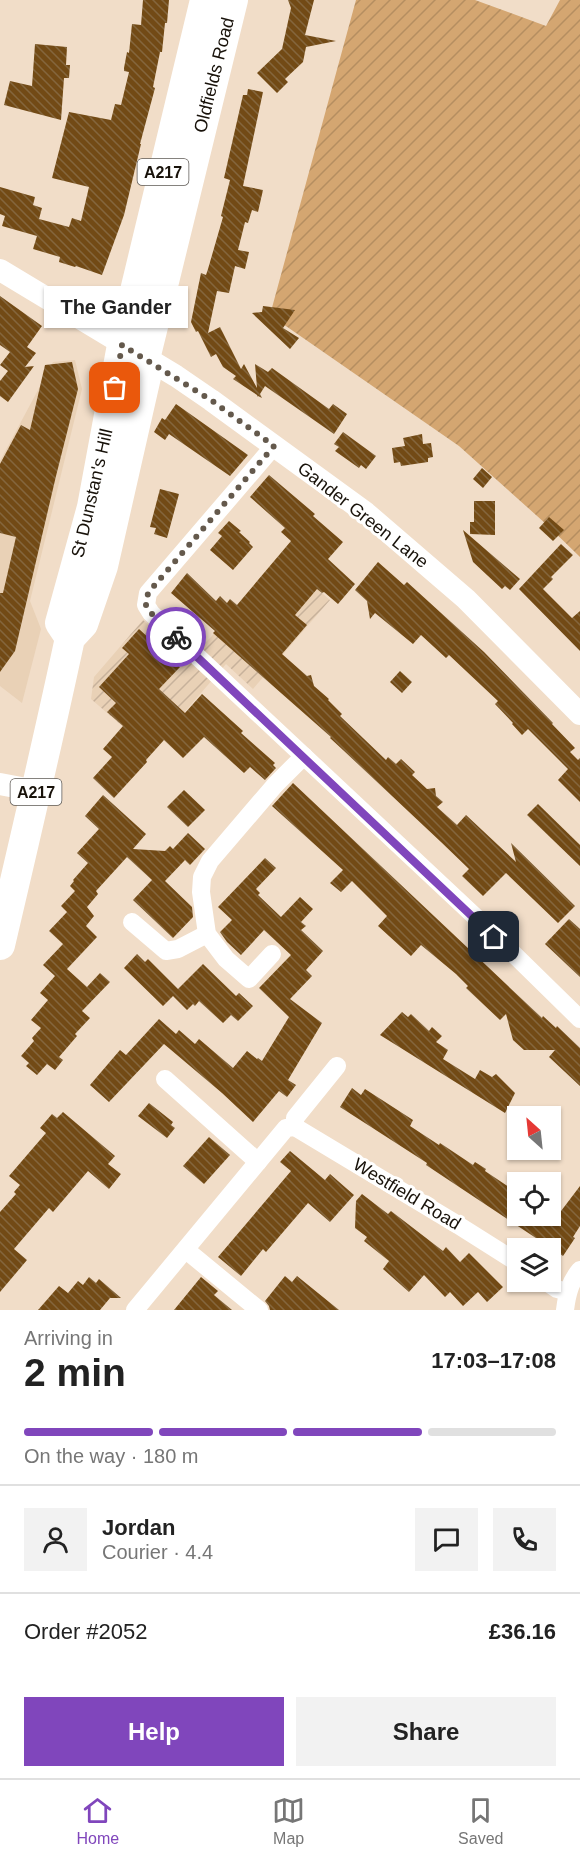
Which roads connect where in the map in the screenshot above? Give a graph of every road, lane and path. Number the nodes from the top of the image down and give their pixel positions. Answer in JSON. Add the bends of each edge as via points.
{"nodes":[{"id":1,"x":205,"y":0,"type":"edge"},
{"id":2,"x":233,"y":0,"type":"edge"},
{"id":3,"x":0,"y":270,"type":"edge"},
{"id":4,"x":134,"y":352,"type":"junction"},
{"id":5,"x":274,"y":446,"type":"junction"},
{"id":6,"x":580,"y":714,"type":"edge"},
{"id":7,"x":304,"y":756,"type":"junction"},
{"id":8,"x":0,"y":784,"type":"edge"},
{"id":9,"x":37,"y":791,"type":"junction"},
{"id":10,"x":132,"y":922,"type":"dead end"},
{"id":11,"x":207,"y":934,"type":"junction"},
{"id":12,"x":0,"y":945,"type":"edge"},
{"id":13,"x":272,"y":954,"type":"dead end"},
{"id":14,"x":580,"y":1019,"type":"edge"},
{"id":15,"x":337,"y":1066,"type":"dead end"},
{"id":16,"x":165,"y":1079,"type":"dead end"},
{"id":17,"x":295,"y":1127,"type":"junction"},
{"id":18,"x":258,"y":1162,"type":"junction"},
{"id":19,"x":186,"y":1250,"type":"junction"},
{"id":20,"x":507,"y":1256,"type":"edge"},
{"id":21,"x":580,"y":1270,"type":"edge"},
{"id":22,"x":566,"y":1301,"type":"edge"},
{"id":23,"x":135,"y":1310,"type":"edge"},
{"id":24,"x":260,"y":1310,"type":"edge"}],
"edges":[{"from":1,"to":4,"type":"highway","name":"Oldfields Road","number":"A217"},
{"from":2,"to":4,"type":"highway","name":"Oldfields Road","number":"A217"},
{"from":3,"to":4,"type":"street","name":"Gander Green Lane"},
{"from":4,"to":5,"type":"street","name":"Gander Green Lane","via":[[211,400]]},
{"from":4,"to":9,"type":"highway","name":"St Dunstan's Hill","number":"A217","via":[[146,377],[103,566],[83,624],[70,638]]},
{"from":5,"to":6,"type":"street","name":"Gander Green Lane","via":[[366,513],[466,599]]},
{"from":5,"to":7,"type":"street","via":[[148,593],[146,605]]},
{"from":7,"to":11,"type":"street","via":[[205,868],[201,892]]},
{"from":7,"to":14,"type":"street"},
{"from":8,"to":9,"type":"street"},
{"from":9,"to":12,"type":"highway","name":"St Dunstan's Hill","number":"A217"},
{"from":10,"to":11,"type":"street","via":[[166,951]]},
{"from":11,"to":13,"type":"street","via":[[226,959],[249,979]]},
{"from":15,"to":17,"type":"street","via":[[295,1118]]},
{"from":16,"to":18,"type":"street"},
{"from":17,"to":18,"type":"street","via":[[286,1128]]},
{"from":17,"to":20,"type":"street","name":"Westfield Road"},
{"from":18,"to":19,"type":"street"},
{"from":19,"to":23,"type":"street"},
{"from":19,"to":24,"type":"street"},
{"from":21,"to":22,"type":"street"}]}
